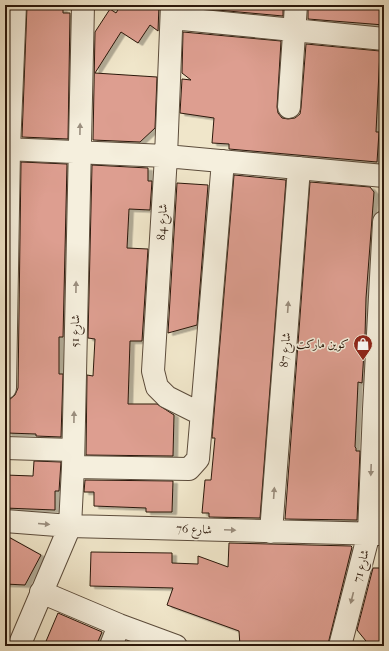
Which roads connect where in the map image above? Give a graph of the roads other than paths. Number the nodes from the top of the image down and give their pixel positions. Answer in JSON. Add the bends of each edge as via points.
{"nodes":[{"id":1,"x":15,"y":5,"type":"edge"},
{"id":2,"x":83,"y":5,"type":"edge"},
{"id":3,"x":296,"y":5,"type":"edge"},
{"id":4,"x":172,"y":12,"type":"edge"},
{"id":5,"x":294,"y":30,"type":"junction"},
{"id":6,"x":384,"y":39,"type":"edge"},
{"id":7,"x":289,"y":106,"type":"dead end"},
{"id":8,"x":7,"y":149,"type":"edge"},
{"id":9,"x":79,"y":152,"type":"junction"},
{"id":10,"x":166,"y":156,"type":"junction"},
{"id":11,"x":223,"y":161,"type":"junction"},
{"id":12,"x":299,"y":168,"type":"junction"},
{"id":13,"x":384,"y":176,"type":"edge"},
{"id":14,"x":384,"y":222,"type":"edge"},
{"id":15,"x":6,"y":388,"type":"edge"},
{"id":16,"x":379,"y":409,"type":"edge"},
{"id":17,"x":202,"y":414,"type":"junction"},
{"id":18,"x":5,"y":448,"type":"edge"},
{"id":19,"x":73,"y":458,"type":"junction"},
{"id":20,"x":5,"y":521,"type":"edge"},
{"id":21,"x":70,"y":526,"type":"junction"},
{"id":22,"x":271,"y":532,"type":"junction"},
{"id":23,"x":377,"y":533,"type":"edge"},
{"id":24,"x":41,"y":592,"type":"junction"},
{"id":25,"x":119,"y":625,"type":"junction"},
{"id":26,"x":19,"y":646,"type":"edge"},
{"id":27,"x":111,"y":646,"type":"edge"},
{"id":28,"x":176,"y":646,"type":"edge"},
{"id":29,"x":340,"y":646,"type":"edge"}],
"edges":[{"from":1,"to":8,"type":"street"},
{"from":9,"to":2,"type":"street","name":"شارع 51","one_way":true},
{"from":3,"to":5,"type":"street"},
{"from":4,"to":5,"type":"street"},
{"from":4,"to":10,"type":"street","name":"شارع 84"},
{"from":5,"to":6,"type":"street"},
{"from":5,"to":7,"type":"street"},
{"from":8,"to":9,"type":"street"},
{"from":8,"to":15,"type":"street"},
{"from":9,"to":10,"type":"street"},
{"from":19,"to":9,"type":"street","name":"شارع 51","one_way":true},
{"from":10,"to":11,"type":"street"},
{"from":10,"to":17,"type":"street","name":"شارع 84","via":[[153,371],[158,387],[167,397]]},
{"from":11,"to":12,"type":"street"},
{"from":11,"to":17,"type":"street"},
{"from":12,"to":13,"type":"street"},
{"from":22,"to":12,"type":"street","name":"شارع 87","one_way":true},
{"from":14,"to":16,"type":"street","name":"شارع 71"},
{"from":16,"to":23,"type":"street","name":"شارع 71","one_way":true},
{"from":17,"to":19,"type":"street","via":[[198,459],[190,469]]},
{"from":18,"to":19,"type":"street"},
{"from":19,"to":21,"type":"street","name":"شارع 51"},
{"from":20,"to":21,"type":"street","name":"شارع 76","one_way":true},
{"from":21,"to":22,"type":"street","name":"شارع 76","one_way":true},
{"from":21,"to":24,"type":"street","name":"شارع 51"},
{"from":22,"to":23,"type":"street","name":"شارع 76"},
{"from":23,"to":29,"type":"street","name":"شارع 71","one_way":true},
{"from":24,"to":25,"type":"street"},
{"from":24,"to":26,"type":"street","name":"شارع 51"},
{"from":25,"to":27,"type":"street"},
{"from":25,"to":28,"type":"street"}]}
